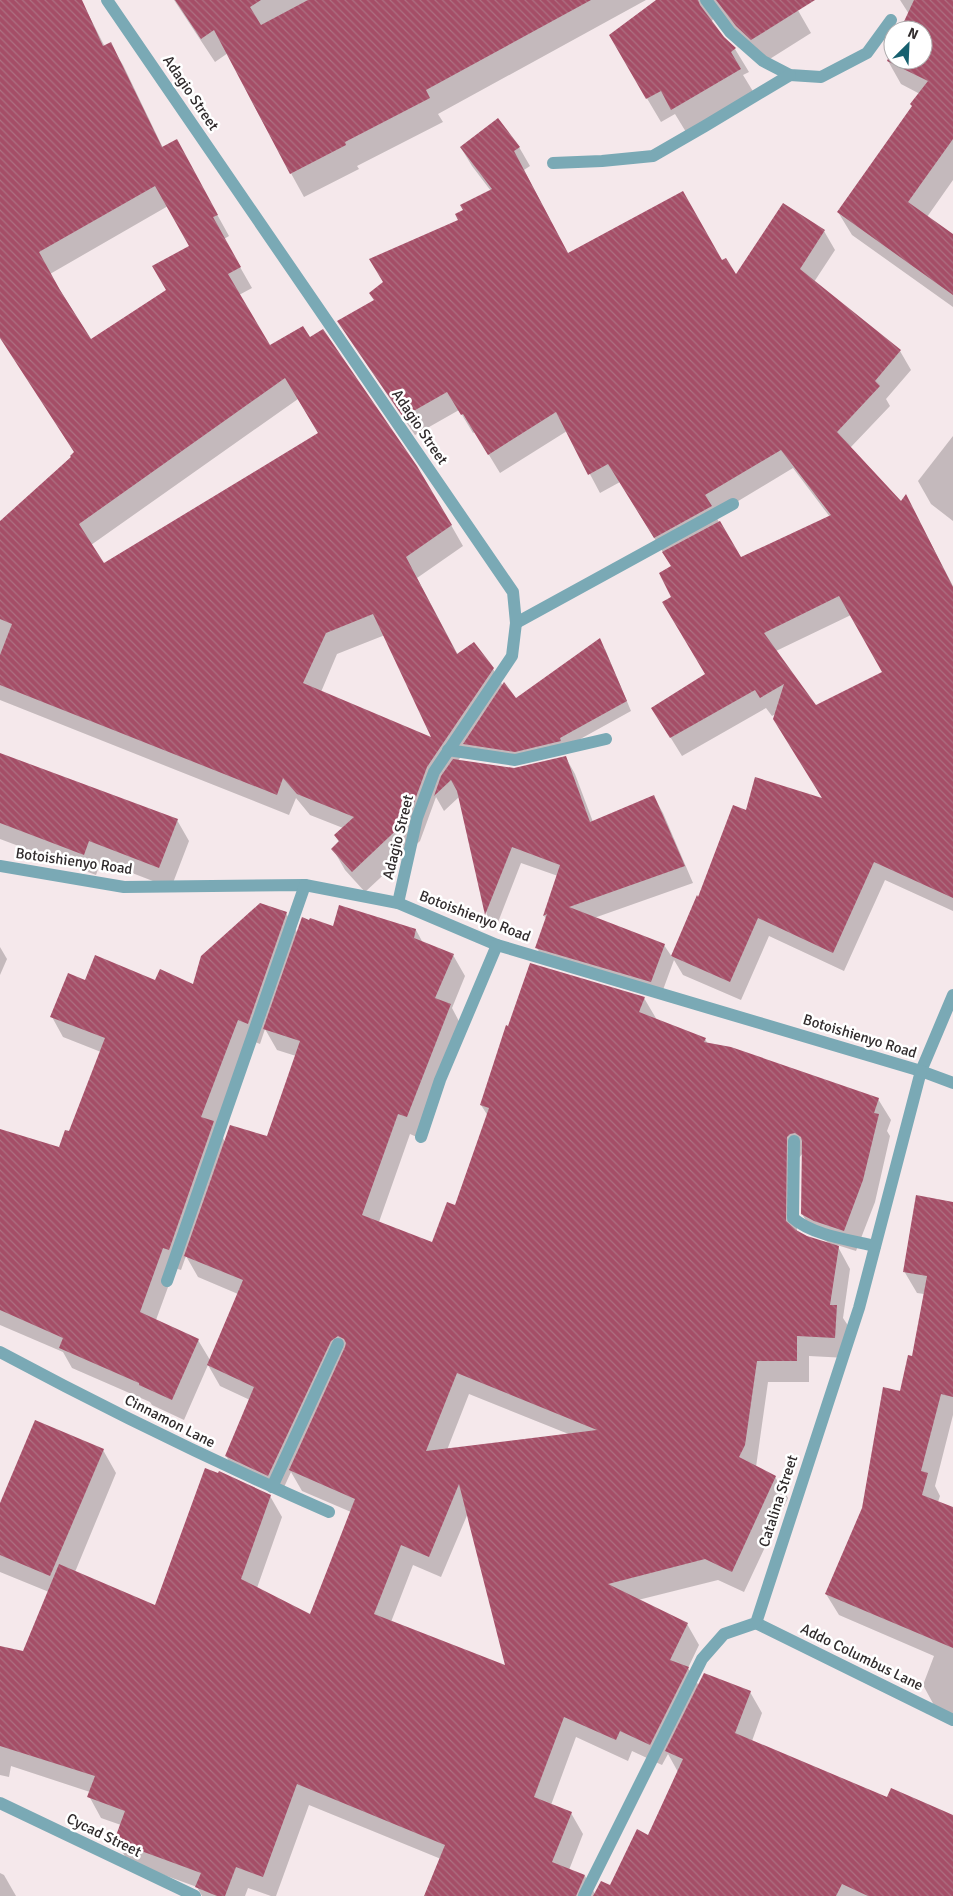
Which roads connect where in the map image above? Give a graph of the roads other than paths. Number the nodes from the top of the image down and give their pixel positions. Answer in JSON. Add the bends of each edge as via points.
{"nodes":[{"id":1,"x":108,"y":0,"type":"edge"},
{"id":2,"x":706,"y":0,"type":"edge"},
{"id":3,"x":883,"y":31,"type":"edge"},
{"id":4,"x":790,"y":75,"type":"junction"},
{"id":5,"x":553,"y":163,"type":"dead end"},
{"id":6,"x":733,"y":504,"type":"dead end"},
{"id":7,"x":516,"y":623,"type":"junction"},
{"id":8,"x":606,"y":739,"type":"dead end"},
{"id":9,"x":448,"y":750,"type":"junction"},
{"id":10,"x":0,"y":866,"type":"edge"},
{"id":11,"x":305,"y":885,"type":"junction"},
{"id":12,"x":398,"y":903,"type":"junction"},
{"id":13,"x":497,"y":945,"type":"junction"},
{"id":14,"x":953,"y":995,"type":"edge"},
{"id":15,"x":921,"y":1071,"type":"junction"},
{"id":16,"x":953,"y":1083,"type":"edge"},
{"id":17,"x":421,"y":1138,"type":"dead end"},
{"id":18,"x":794,"y":1141,"type":"dead end"},
{"id":19,"x":875,"y":1246,"type":"junction"},
{"id":20,"x":167,"y":1281,"type":"dead end"},
{"id":21,"x":338,"y":1344,"type":"dead end"},
{"id":22,"x":0,"y":1352,"type":"edge"},
{"id":23,"x":272,"y":1487,"type":"junction"},
{"id":24,"x":329,"y":1512,"type":"dead end"},
{"id":25,"x":756,"y":1623,"type":"junction"},
{"id":26,"x":953,"y":1720,"type":"edge"},
{"id":27,"x":0,"y":1803,"type":"edge"},
{"id":28,"x":169,"y":1891,"type":"edge"},
{"id":29,"x":195,"y":1896,"type":"edge"},
{"id":30,"x":584,"y":1896,"type":"edge"}],
"edges":[{"from":1,"to":7,"type":"street","name":"Adagio Street","via":[[513,592]]},
{"from":2,"to":4,"type":"street","via":[[730,32],[764,61]]},
{"from":3,"to":4,"type":"street","via":[[867,53],[822,78]]},
{"from":4,"to":5,"type":"street","via":[[653,156]]},
{"from":6,"to":7,"type":"street"},
{"from":7,"to":9,"type":"street","name":"Adagio Street","via":[[512,656]]},
{"from":8,"to":9,"type":"street","via":[[514,760]]},
{"from":9,"to":12,"type":"street","name":"Adagio Street","via":[[434,772],[417,818]]},
{"from":10,"to":11,"type":"street","name":"Botoishienyo Road","via":[[124,887]]},
{"from":11,"to":12,"type":"street","name":"Botoishienyo Road"},
{"from":11,"to":20,"type":"street"},
{"from":12,"to":13,"type":"street","name":"Botoishienyo Road"},
{"from":13,"to":15,"type":"street","name":"Botoishienyo Road"},
{"from":13,"to":17,"type":"street","via":[[440,1080]]},
{"from":14,"to":15,"type":"street","name":"Catalina Street"},
{"from":15,"to":16,"type":"street","name":"Botoishienyo Road"},
{"from":15,"to":19,"type":"street","name":"Catalina Street"},
{"from":18,"to":19,"type":"street","via":[[793,1218],[801,1226]]},
{"from":19,"to":25,"type":"street","name":"Catalina Street","via":[[859,1308]]},
{"from":21,"to":23,"type":"street"},
{"from":22,"to":23,"type":"street","name":"Cinnamon Lane","via":[[211,1460]]},
{"from":23,"to":24,"type":"street","name":"Cinnamon Lane"},
{"from":25,"to":26,"type":"street","name":"Addo Columbus Lane"},
{"from":25,"to":30,"type":"street","via":[[724,1634],[702,1659]]},
{"from":27,"to":28,"type":"street","name":"Cycad Street"},
{"from":28,"to":29,"type":"street","name":"Cycad Street"}]}
